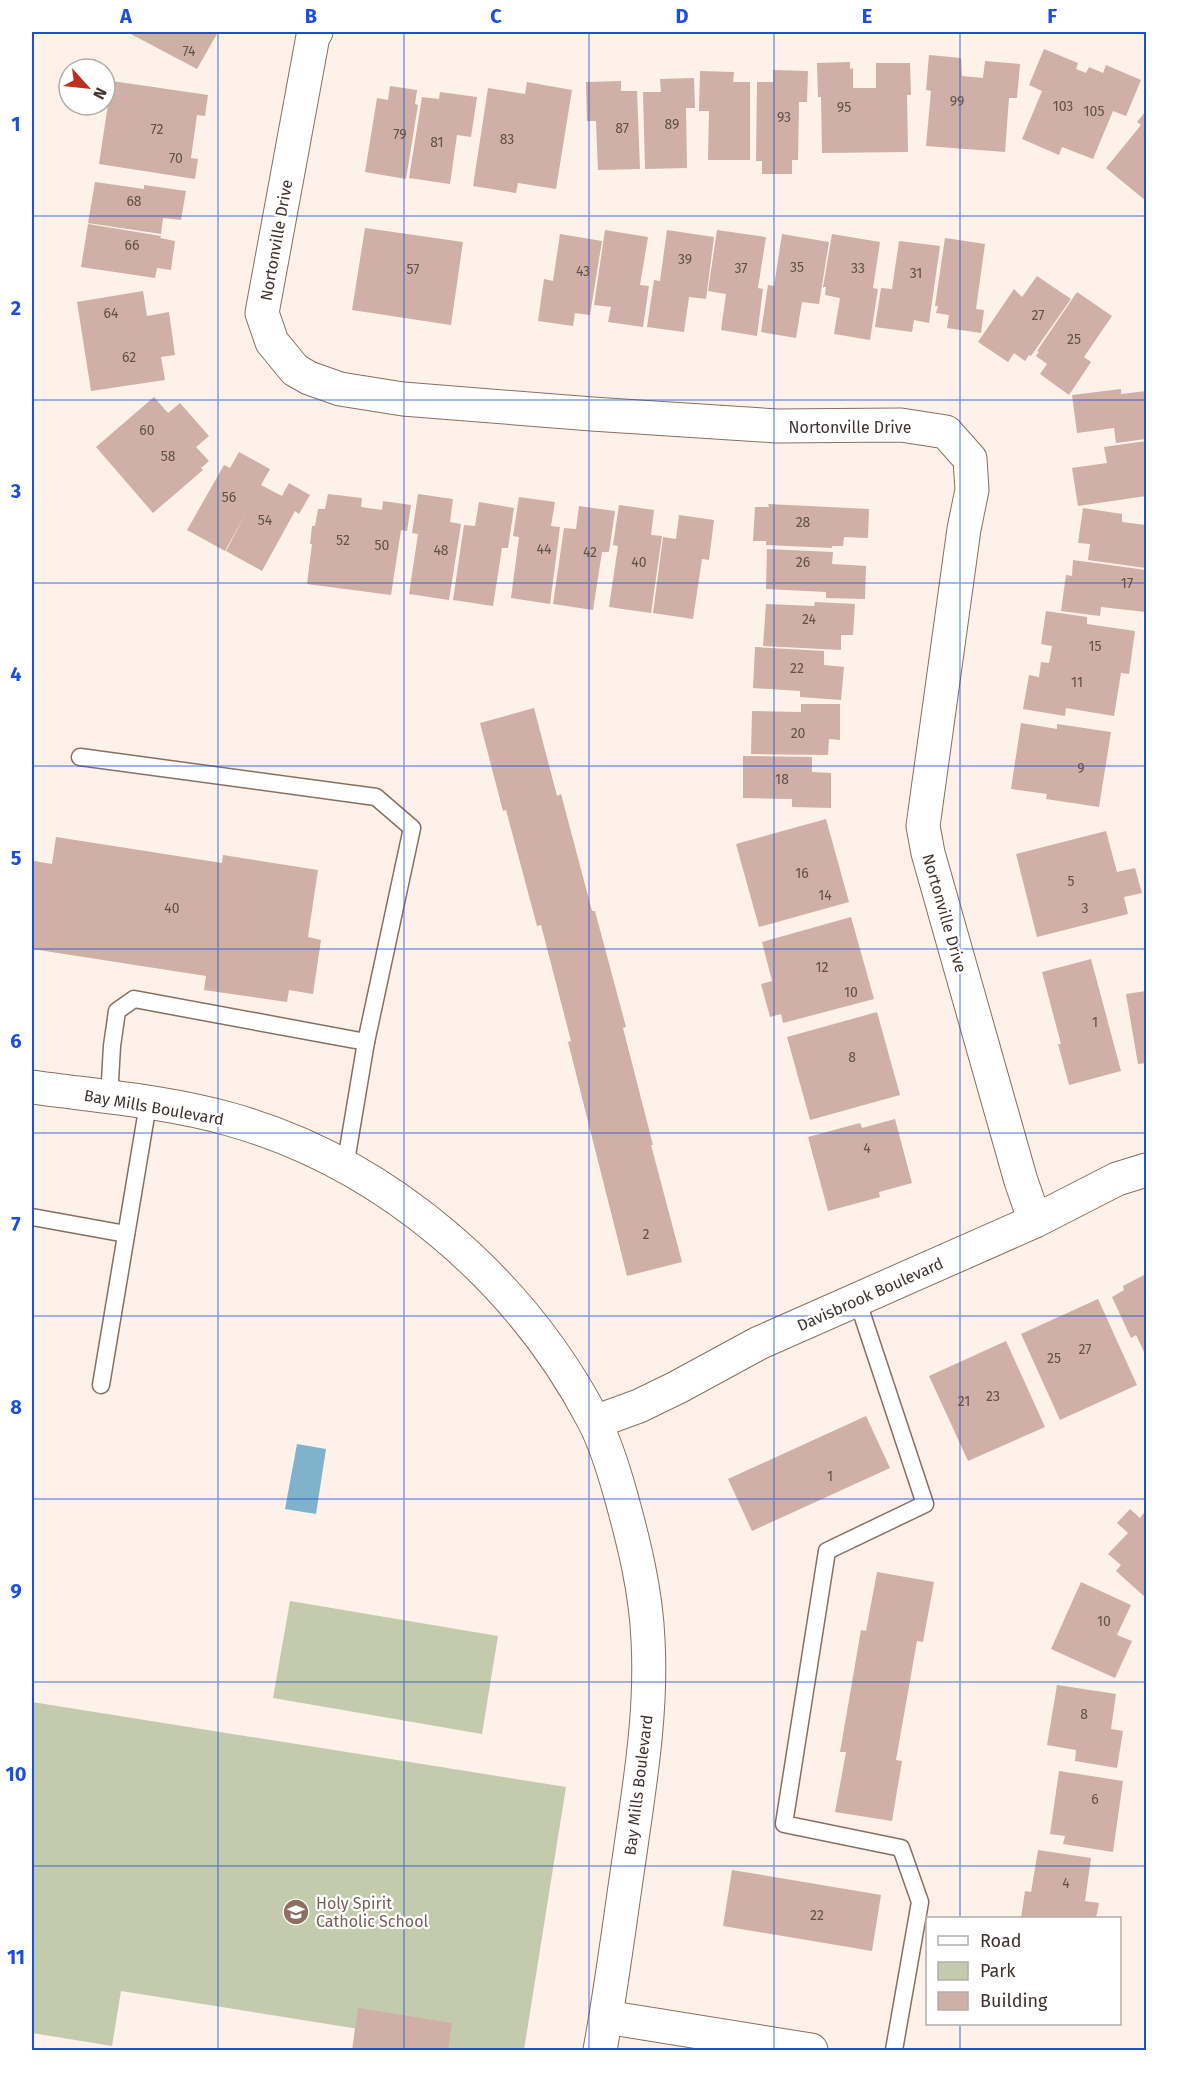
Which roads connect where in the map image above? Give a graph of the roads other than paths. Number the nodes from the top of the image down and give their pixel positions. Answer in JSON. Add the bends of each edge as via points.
{"nodes":[{"id":1,"x":316,"y":32,"type":"edge"},
{"id":2,"x":80,"y":757,"type":"dead end"},
{"id":3,"x":366,"y":1042,"type":"junction"},
{"id":4,"x":32,"y":1087,"type":"edge"},
{"id":5,"x":110,"y":1098,"type":"junction"},
{"id":6,"x":148,"y":1104,"type":"junction"},
{"id":7,"x":345,"y":1167,"type":"junction"},
{"id":8,"x":1146,"y":1170,"type":"edge"},
{"id":9,"x":32,"y":1216,"type":"edge"},
{"id":10,"x":1035,"y":1221,"type":"junction"},
{"id":11,"x":126,"y":1234,"type":"junction"},
{"id":12,"x":857,"y":1299,"type":"junction"},
{"id":13,"x":101,"y":1385,"type":"dead end"},
{"id":14,"x":595,"y":1422,"type":"junction"},
{"id":15,"x":606,"y":2017,"type":"junction"},
{"id":16,"x":600,"y":2050,"type":"edge"},
{"id":17,"x":811,"y":2050,"type":"edge"},
{"id":18,"x":894,"y":2050,"type":"edge"}],
"edges":[{"from":1,"to":10,"type":"street","name":"Nortonville Drive","via":[[262,313],[272,342],[295,370],[340,389],[468,405],[777,426],[901,424],[946,432],[970,459],[972,490],[923,826]]},
{"from":2,"to":3,"type":"lane","via":[[376,797],[411,828]]},
{"from":3,"to":5,"type":"lane","via":[[134,999],[117,1011]]},
{"from":3,"to":7,"type":"lane"},
{"from":4,"to":5,"type":"street","name":"Bay Mills Boulevard"},
{"from":5,"to":6,"type":"street","name":"Bay Mills Boulevard"},
{"from":6,"to":7,"type":"street","name":"Bay Mills Boulevard","via":[[228,1119],[285,1138]]},
{"from":6,"to":11,"type":"lane"},
{"from":7,"to":14,"type":"street","name":"Bay Mills Boulevard","via":[[415,1210],[482,1267],[546,1342]]},
{"from":8,"to":10,"type":"street","name":"Davisbrook Boulevard","via":[[1117,1179]]},
{"from":9,"to":11,"type":"lane"},
{"from":10,"to":12,"type":"street","name":"Davisbrook Boulevard"},
{"from":11,"to":13,"type":"lane"},
{"from":12,"to":14,"type":"street","name":"Davisbrook Boulevard","via":[[759,1343],[639,1406]]},
{"from":12,"to":18,"type":"lane","via":[[925,1504],[827,1551],[784,1824],[901,1848],[920,1902]]},
{"from":14,"to":15,"type":"street","name":"Bay Mills Boulevard","via":[[638,1555],[648,1640],[647,1732]]},
{"from":15,"to":16,"type":"street","name":"Bay Mills Boulevard"},
{"from":15,"to":17,"type":"street"}]}
